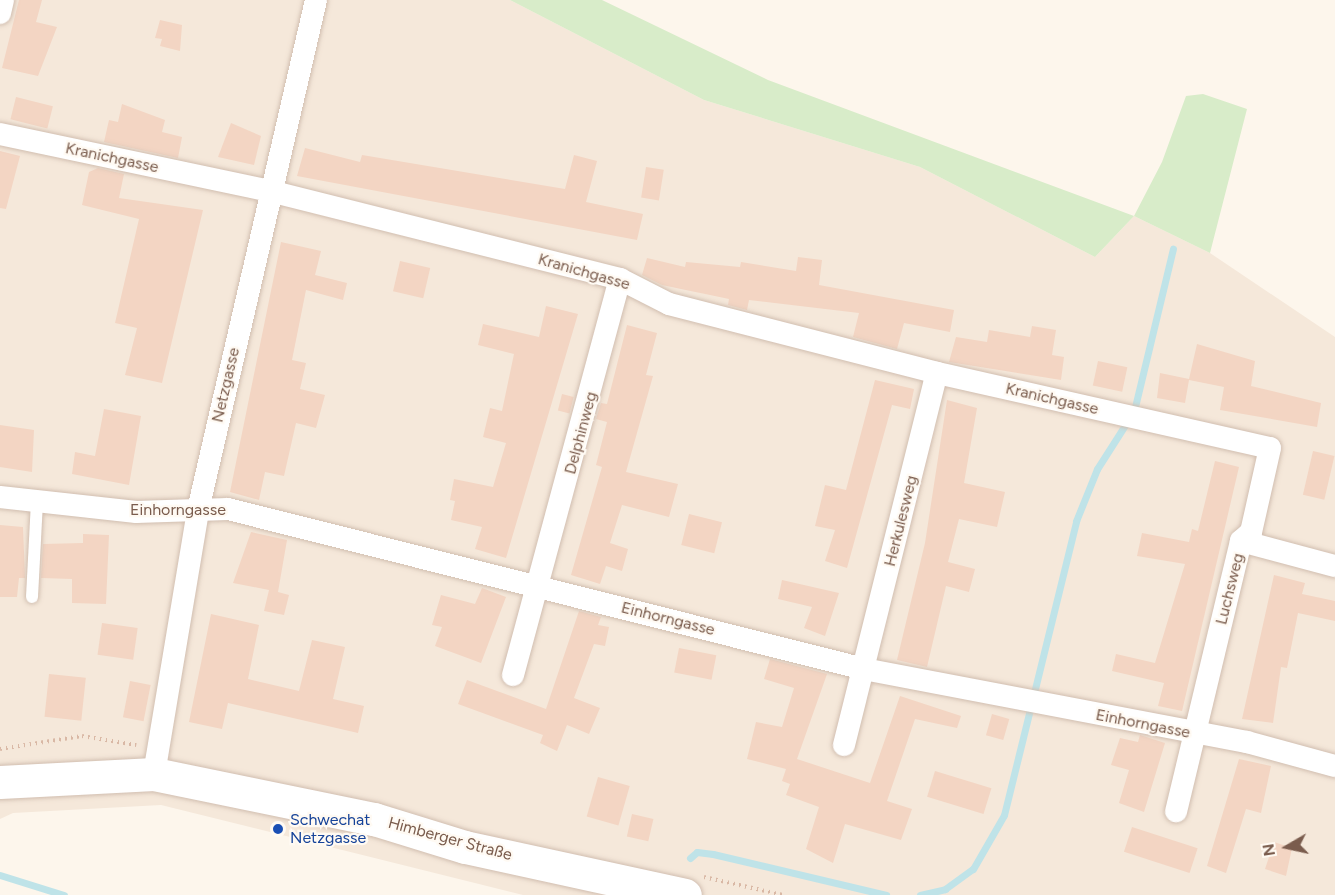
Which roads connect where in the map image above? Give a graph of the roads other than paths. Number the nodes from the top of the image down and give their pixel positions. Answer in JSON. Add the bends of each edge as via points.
{"nodes":[{"id":1,"x":3,"y":0,"type":"edge"},
{"id":2,"x":316,"y":0,"type":"edge"},
{"id":3,"x":0,"y":13,"type":"edge"},
{"id":4,"x":0,"y":134,"type":"edge"},
{"id":5,"x":270,"y":191,"type":"junction"},
{"id":6,"x":620,"y":279,"type":"junction"},
{"id":7,"x":937,"y":374,"type":"junction"},
{"id":8,"x":1270,"y":448,"type":"joint"},
{"id":9,"x":0,"y":497,"type":"edge"},
{"id":10,"x":37,"y":502,"type":"junction"},
{"id":11,"x":198,"y":510,"type":"junction"},
{"id":12,"x":1241,"y":541,"type":"junction"},
{"id":13,"x":1335,"y":566,"type":"edge"},
{"id":14,"x":540,"y":587,"type":"junction"},
{"id":15,"x":32,"y":597,"type":"dead end"},
{"id":16,"x":864,"y":669,"type":"junction"},
{"id":17,"x":513,"y":675,"type":"dead end"},
{"id":18,"x":1195,"y":735,"type":"junction"},
{"id":19,"x":844,"y":745,"type":"dead end"},
{"id":20,"x":1335,"y":766,"type":"edge"},
{"id":21,"x":154,"y":774,"type":"junction"},
{"id":22,"x":0,"y":782,"type":"edge"},
{"id":23,"x":1176,"y":811,"type":"dead end"},
{"id":24,"x":685,"y":895,"type":"edge"}],
"edges":[{"from":1,"to":3,"type":"street"},
{"from":2,"to":5,"type":"street","name":"Netzgasse"},
{"from":4,"to":5,"type":"street","name":"Kranichgasse"},
{"from":5,"to":6,"type":"street","name":"Kranichgasse"},
{"from":5,"to":11,"type":"street","name":"Netzgasse"},
{"from":6,"to":7,"type":"street","name":"Kranichgasse","via":[[669,303]]},
{"from":6,"to":14,"type":"street","name":"Delphinweg"},
{"from":7,"to":8,"type":"street","name":"Kranichgasse"},
{"from":7,"to":16,"type":"street","name":"Herkulesweg"},
{"from":8,"to":12,"type":"street","name":"Luchsweg","via":[[1251,532]]},
{"from":9,"to":10,"type":"street","name":"Einhorngasse"},
{"from":10,"to":11,"type":"street","name":"Einhorngasse","via":[[136,512]]},
{"from":10,"to":15,"type":"lane"},
{"from":11,"to":14,"type":"street","name":"Einhorngasse","via":[[228,509]]},
{"from":11,"to":21,"type":"street","name":"Netzgasse"},
{"from":12,"to":13,"type":"street"},
{"from":12,"to":18,"type":"street","name":"Luchsweg"},
{"from":14,"to":16,"type":"street","name":"Einhorngasse"},
{"from":14,"to":17,"type":"street","name":"Delphinweg"},
{"from":16,"to":18,"type":"street","name":"Einhorngasse"},
{"from":16,"to":19,"type":"street","name":"Herkulesweg"},
{"from":18,"to":20,"type":"street","name":"Einhorngasse"},
{"from":18,"to":23,"type":"street","name":"Luchsweg"},
{"from":21,"to":22,"type":"main road","name":"Himberger Straße"},
{"from":21,"to":24,"type":"main road","name":"Himberger Straße","via":[[374,819],[465,847]]}]}
